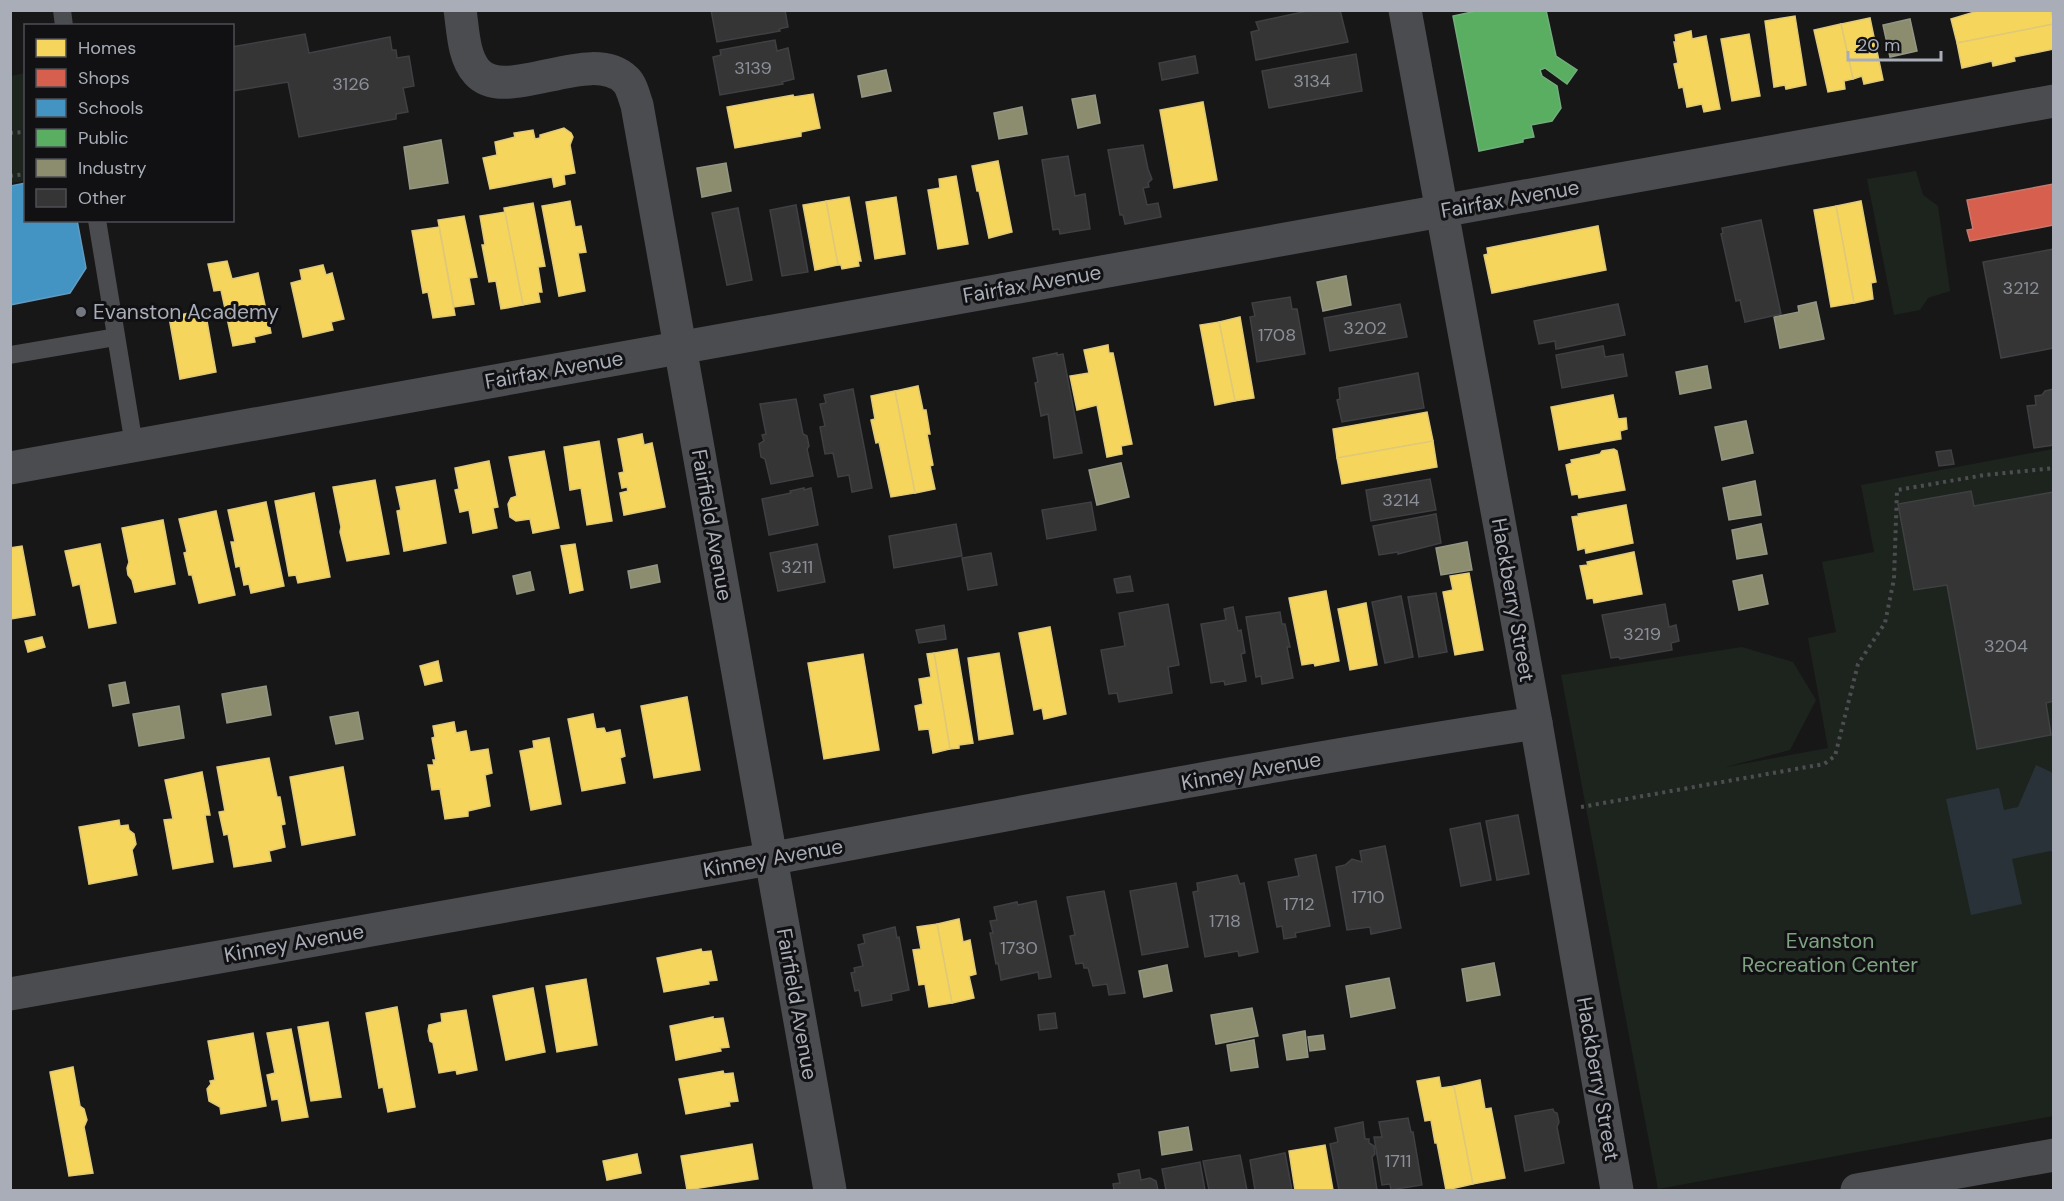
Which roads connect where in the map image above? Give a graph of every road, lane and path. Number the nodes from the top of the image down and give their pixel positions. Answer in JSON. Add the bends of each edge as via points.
{"nodes":[{"id":1,"x":460,"y":10,"type":"edge"},
{"id":2,"x":1405,"y":10,"type":"edge"},
{"id":3,"x":2054,"y":101,"type":"edge"},
{"id":4,"x":1441,"y":211,"type":"junction"},
{"id":5,"x":97,"y":222,"type":"edge"},
{"id":6,"x":116,"y":337,"type":"junction"},
{"id":7,"x":680,"y":348,"type":"junction"},
{"id":8,"x":10,"y":355,"type":"edge"},
{"id":9,"x":134,"y":446,"type":"junction"},
{"id":10,"x":10,"y":468,"type":"edge"},
{"id":11,"x":2054,"y":468,"type":"edge"},
{"id":12,"x":1536,"y":723,"type":"junction"},
{"id":13,"x":1580,"y":807,"type":"dead end"},
{"id":14,"x":771,"y":858,"type":"junction"},
{"id":15,"x":10,"y":994,"type":"edge"},
{"id":16,"x":2054,"y":1155,"type":"edge"},
{"id":17,"x":830,"y":1191,"type":"edge"},
{"id":18,"x":1617,"y":1191,"type":"edge"},
{"id":19,"x":1857,"y":1191,"type":"edge"}],
"edges":[{"from":1,"to":7,"type":"street","name":"Fairfield Avenue","via":[[469,59],[477,73],[495,83],[596,67],[614,71],[627,81],[637,105]]},
{"from":2,"to":4,"type":"street","name":"Hackberry Street"},
{"from":3,"to":4,"type":"street","name":"Fairfax Avenue"},
{"from":4,"to":7,"type":"street","name":"Fairfax Avenue"},
{"from":4,"to":12,"type":"street","name":"Hackberry Street"},
{"from":5,"to":6,"type":"lane"},
{"from":6,"to":8,"type":"lane"},
{"from":6,"to":9,"type":"lane"},
{"from":7,"to":9,"type":"street","name":"Fairfax Avenue"},
{"from":7,"to":14,"type":"street","name":"Fairfield Avenue"},
{"from":9,"to":10,"type":"street","name":"Fairfax Avenue"},
{"from":11,"to":13,"type":"path","via":[[1897,490],[1894,579],[1885,623],[1858,664],[1835,756],[1824,764]]},
{"from":12,"to":14,"type":"street","name":"Kinney Avenue","via":[[1365,750]]},
{"from":12,"to":18,"type":"street","name":"Hackberry Street"},
{"from":14,"to":15,"type":"street","name":"Kinney Avenue"},
{"from":14,"to":17,"type":"street","name":"Fairfield Avenue"},
{"from":16,"to":19,"type":"street"}]}
